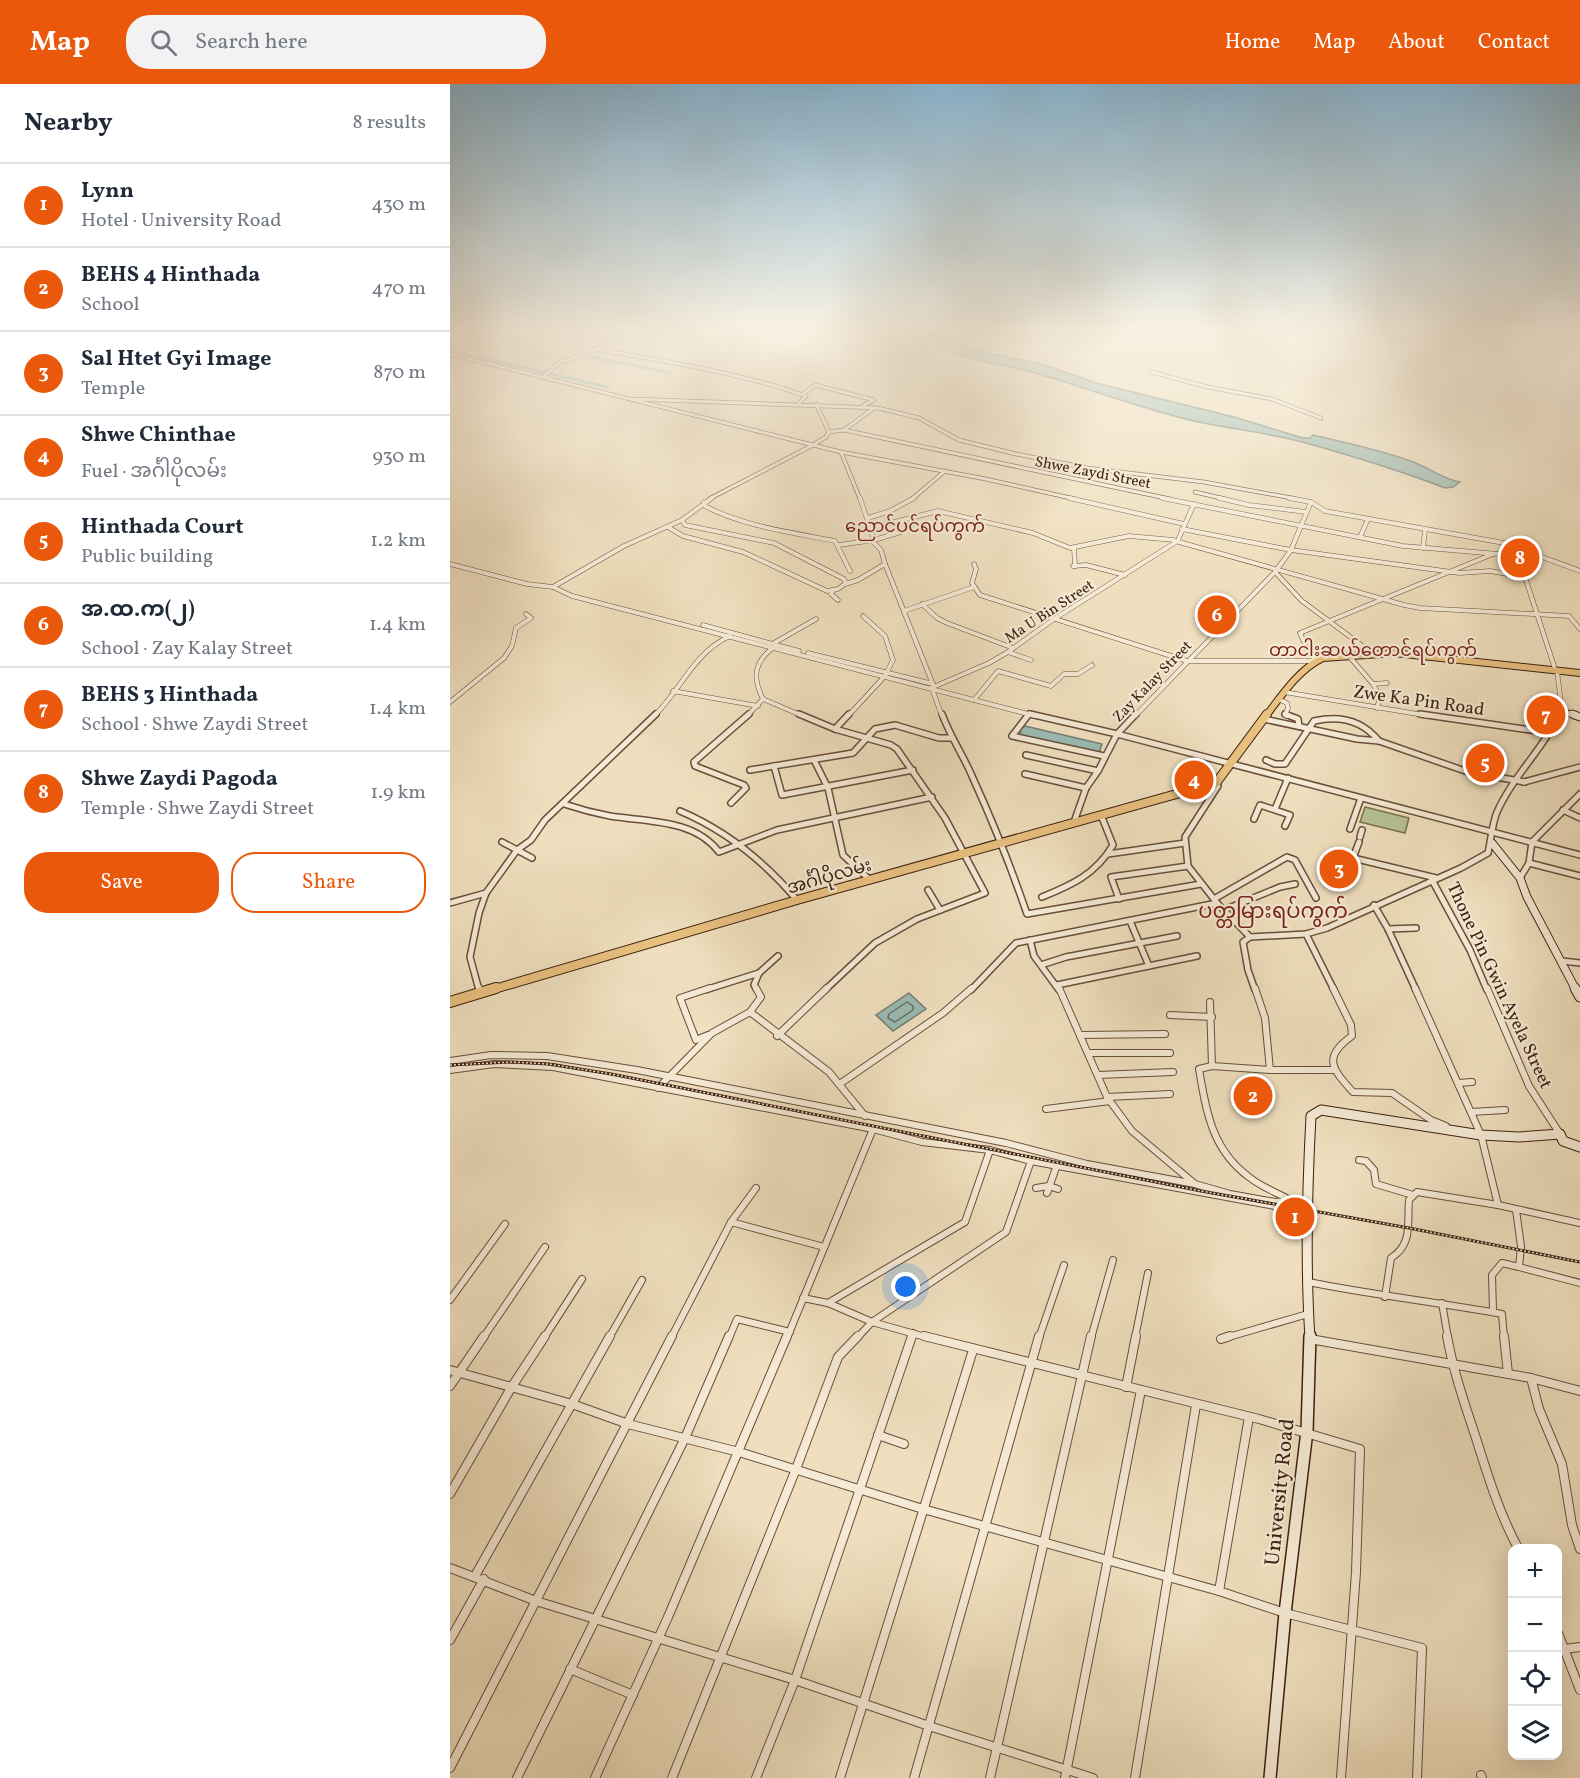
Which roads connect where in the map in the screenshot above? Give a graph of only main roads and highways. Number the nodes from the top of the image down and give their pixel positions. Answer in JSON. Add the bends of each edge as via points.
{"nodes":[{"id":1,"x":1395,"y":653,"type":"joint"},
{"id":2,"x":1580,"y":673,"type":"edge"},
{"id":3,"x":1216,"y":783,"type":"joint"},
{"id":4,"x":450,"y":1002,"type":"edge"}],
"edges":[{"from":1,"to":2,"type":"main road"},
{"from":1,"to":3,"type":"main road","via":[[1316,661],[1278,699]]},
{"from":3,"to":4,"type":"main road","name":"အင်္ဂါပိုလမ်း"}]}
